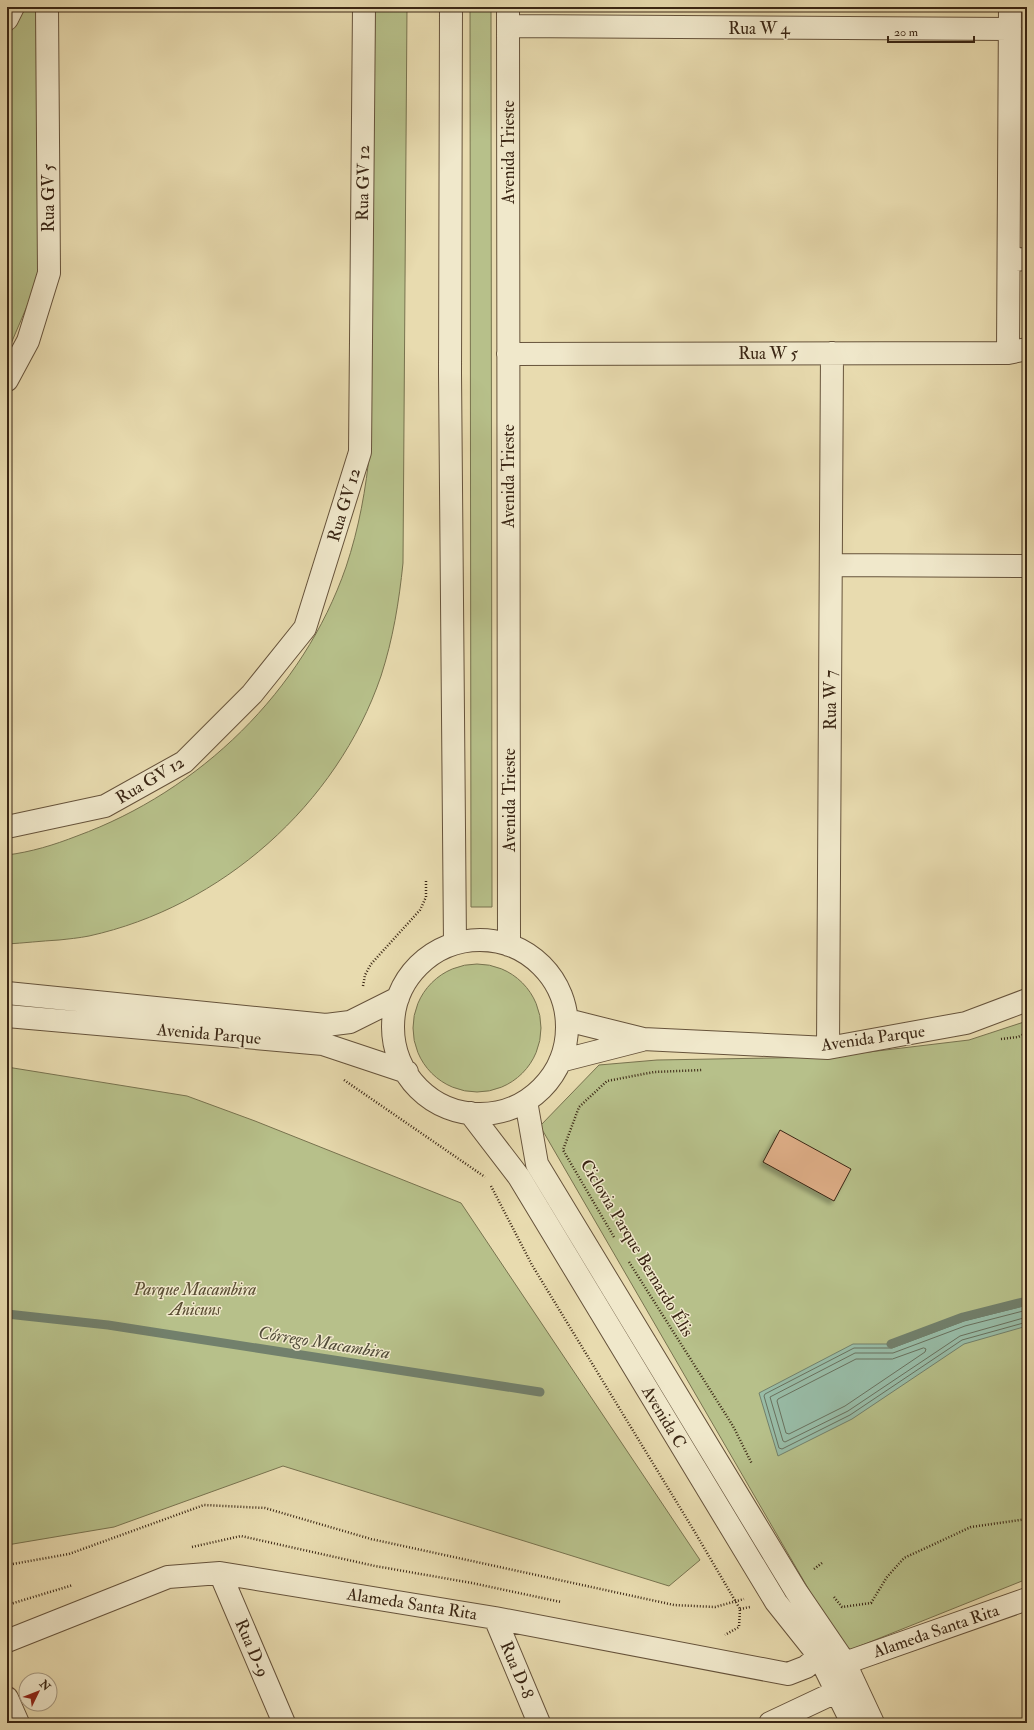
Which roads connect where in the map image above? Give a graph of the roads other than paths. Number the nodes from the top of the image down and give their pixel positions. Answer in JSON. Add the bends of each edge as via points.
{"nodes":[{"id":1,"x":13,"y":7,"type":"edge"},
{"id":2,"x":47,"y":7,"type":"edge"},
{"id":3,"x":364,"y":7,"type":"edge"},
{"id":4,"x":451,"y":7,"type":"edge"},
{"id":5,"x":1010,"y":7,"type":"edge"},
{"id":6,"x":508,"y":17,"type":"edge"},
{"id":7,"x":7,"y":19,"type":"edge"},
{"id":8,"x":1010,"y":29,"type":"junction"},
{"id":9,"x":1018,"y":260,"type":"edge"},
{"id":10,"x":1018,"y":351,"type":"edge"},
{"id":11,"x":832,"y":353,"type":"junction"},
{"id":12,"x":508,"y":354,"type":"junction"},
{"id":13,"x":7,"y":380,"type":"edge"},
{"id":14,"x":831,"y":565,"type":"junction"},
{"id":15,"x":1027,"y":566,"type":"edge"},
{"id":16,"x":7,"y":827,"type":"edge"},
{"id":17,"x":455,"y":943,"type":"junction"},
{"id":18,"x":509,"y":945,"type":"junction"},
{"id":19,"x":7,"y":994,"type":"edge"},
{"id":20,"x":398,"y":998,"type":"junction"},
{"id":21,"x":1027,"y":1000,"type":"edge"},
{"id":22,"x":7,"y":1016,"type":"edge"},
{"id":23,"x":567,"y":1020,"type":"junction"},
{"id":24,"x":643,"y":1039,"type":"junction"},
{"id":25,"x":828,"y":1048,"type":"junction"},
{"id":26,"x":560,"y":1061,"type":"junction"},
{"id":27,"x":407,"y":1072,"type":"junction"},
{"id":28,"x":526,"y":1101,"type":"junction"},
{"id":29,"x":470,"y":1113,"type":"junction"},
{"id":30,"x":220,"y":1573,"type":"junction"},
{"id":31,"x":1027,"y":1599,"type":"edge"},
{"id":32,"x":495,"y":1618,"type":"junction"},
{"id":33,"x":7,"y":1641,"type":"edge"},
{"id":34,"x":819,"y":1656,"type":"junction"},
{"id":35,"x":845,"y":1663,"type":"junction"},
{"id":36,"x":838,"y":1691,"type":"junction"},
{"id":37,"x":7,"y":1698,"type":"edge"},
{"id":38,"x":18,"y":1723,"type":"edge"},
{"id":39,"x":284,"y":1723,"type":"edge"},
{"id":40,"x":539,"y":1723,"type":"edge"},
{"id":41,"x":770,"y":1723,"type":"edge"},
{"id":42,"x":852,"y":1723,"type":"edge"},
{"id":43,"x":873,"y":1723,"type":"edge"}],
"edges":[{"from":1,"to":7,"type":"street"},
{"from":2,"to":13,"type":"street","name":"Rua GV 5","via":[[49,273],[28,341]]},
{"from":3,"to":16,"type":"street","name":"Rua GV 12","via":[[360,452],[305,628],[252,694],[184,762],[105,806]]},
{"from":4,"to":17,"type":"street","via":[[450,373]]},
{"from":5,"to":8,"type":"street"},
{"from":6,"to":8,"type":"street","name":"Rua W 4"},
{"from":6,"to":12,"type":"street","name":"Avenida Trieste"},
{"from":8,"to":9,"type":"street"},
{"from":9,"to":10,"type":"street"},
{"from":10,"to":11,"type":"street","name":"Rua W 5"},
{"from":11,"to":12,"type":"street","name":"Rua W 5"},
{"from":11,"to":14,"type":"street","name":"Rua W 7"},
{"from":12,"to":18,"type":"street","name":"Avenida Trieste"},
{"from":14,"to":15,"type":"street"},
{"from":14,"to":25,"type":"street","name":"Rua W 7"},
{"from":17,"to":18,"type":"street","via":[[482,939]]},
{"from":17,"to":20,"type":"street","via":[[436,951],[420,964],[407,980]]},
{"from":18,"to":23,"type":"street","via":[[527,954],[549,974],[560,991]]},
{"from":19,"to":20,"type":"street","name":"Avenida Parque","via":[[326,1025],[350,1022]]},
{"from":20,"to":27,"type":"street","via":[[394,1036],[398,1055]]},
{"from":21,"to":25,"type":"street","name":"Avenida Parque","via":[[966,1024]]},
{"from":22,"to":27,"type":"street","name":"Avenida Parque","via":[[323,1044]]},
{"from":23,"to":24,"type":"street","name":"Avenida Parque"},
{"from":23,"to":26,"type":"street","via":[[566,1041]]},
{"from":24,"to":25,"type":"street","name":"Avenida Parque"},
{"from":24,"to":26,"type":"street","name":"Avenida Parque"},
{"from":26,"to":28,"type":"street","via":[[543,1088]]},
{"from":27,"to":29,"type":"street","via":[[418,1088],[434,1100],[451,1109]]},
{"from":28,"to":29,"type":"street","via":[[499,1112]]},
{"from":28,"to":35,"type":"street","name":"Avenida C","via":[[537,1164],[796,1591]]},
{"from":29,"to":34,"type":"street","name":"Avenida C","via":[[519,1177],[770,1593]]},
{"from":30,"to":32,"type":"street","name":"Alameda Santa Rita"},
{"from":30,"to":33,"type":"street","name":"Alameda Santa Rita","via":[[168,1578]]},
{"from":30,"to":39,"type":"street","name":"Rua D-9"},
{"from":31,"to":35,"type":"street","name":"Alameda Santa Rita"},
{"from":32,"to":34,"type":"street","name":"Alameda Santa Rita","via":[[788,1674],[806,1667]]},
{"from":32,"to":40,"type":"street","name":"Rua D-8"},
{"from":34,"to":36,"type":"street","name":"Avenida C"},
{"from":35,"to":43,"type":"street","name":"Avenida C"},
{"from":36,"to":41,"type":"street"},
{"from":36,"to":42,"type":"street","name":"Avenida C"},
{"from":37,"to":38,"type":"street"}]}
